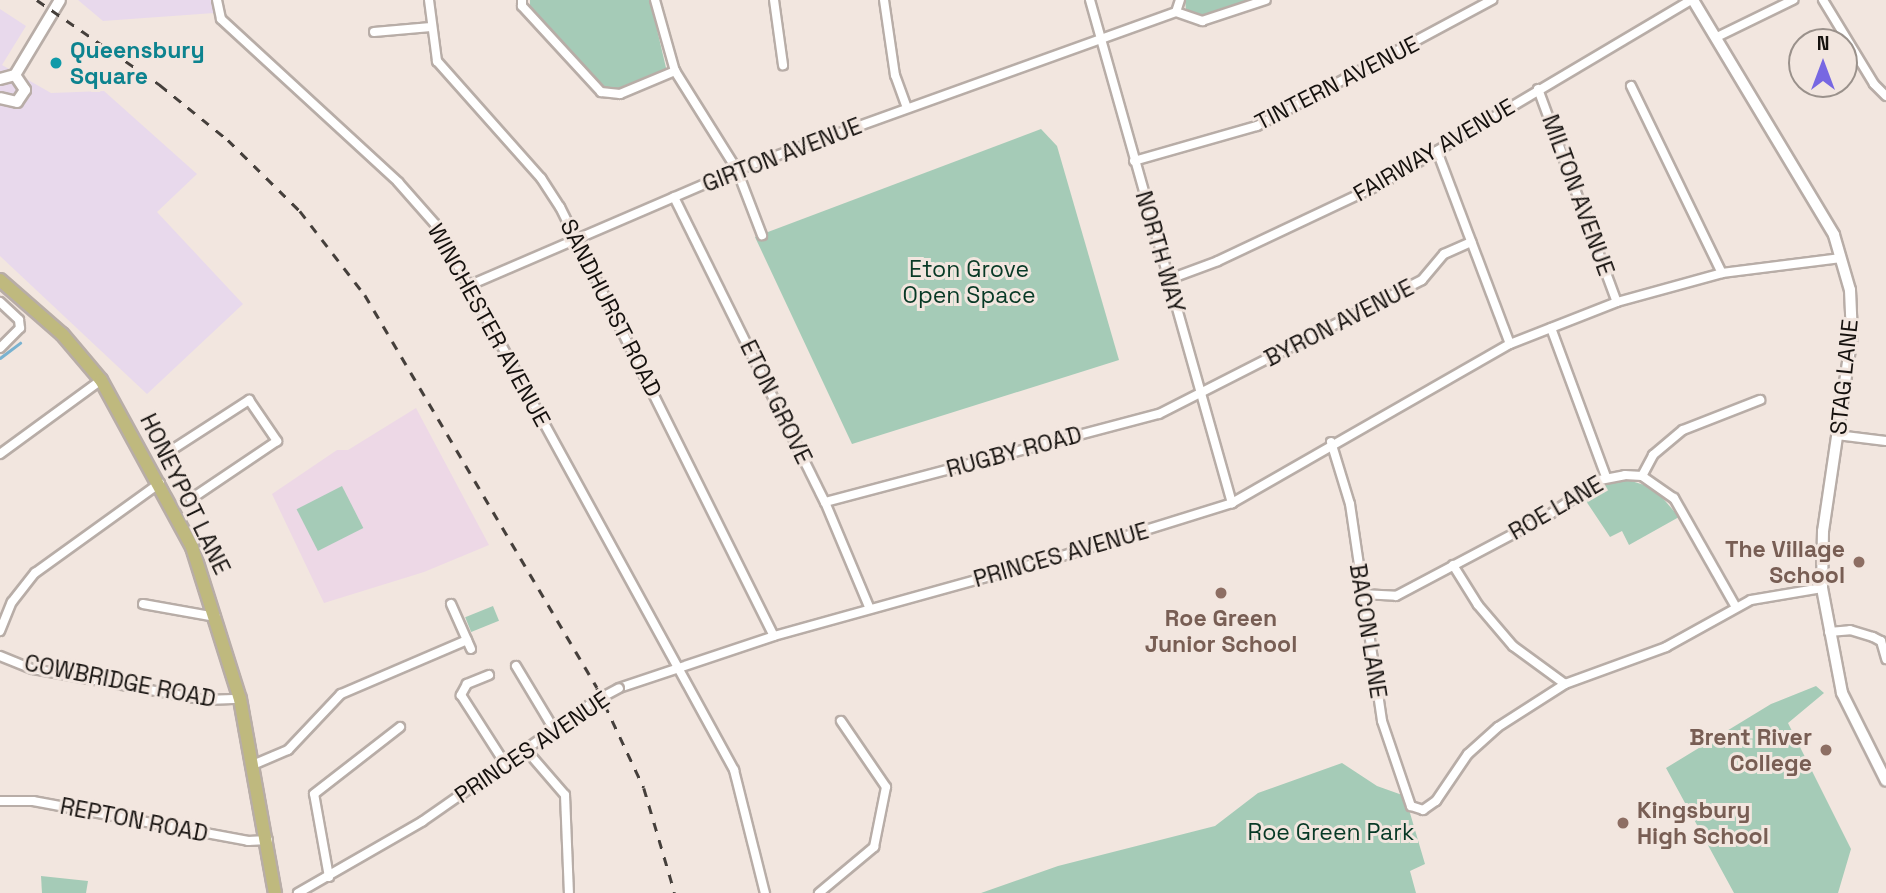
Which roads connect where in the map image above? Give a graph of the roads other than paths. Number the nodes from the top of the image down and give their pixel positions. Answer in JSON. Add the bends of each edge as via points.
{"nodes":[{"id":1,"x":60,"y":0,"type":"edge"},
{"id":2,"x":217,"y":0,"type":"edge"},
{"id":3,"x":429,"y":0,"type":"edge"},
{"id":4,"x":522,"y":0,"type":"edge"},
{"id":5,"x":654,"y":0,"type":"edge"},
{"id":6,"x":774,"y":0,"type":"edge"},
{"id":7,"x":884,"y":0,"type":"edge"},
{"id":8,"x":1090,"y":0,"type":"edge"},
{"id":9,"x":1180,"y":0,"type":"edge"},
{"id":10,"x":1266,"y":0,"type":"edge"},
{"id":11,"x":1492,"y":0,"type":"edge"},
{"id":12,"x":1692,"y":0,"type":"edge"},
{"id":13,"x":1793,"y":0,"type":"edge"},
{"id":14,"x":1823,"y":0,"type":"edge"},
{"id":15,"x":1176,"y":12,"type":"junction"},
{"id":16,"x":431,"y":27,"type":"junction"},
{"id":17,"x":374,"y":32,"type":"dead end"},
{"id":18,"x":1717,"y":37,"type":"junction"},
{"id":19,"x":1101,"y":39,"type":"junction"},
{"id":20,"x":783,"y":65,"type":"dead end"},
{"id":21,"x":675,"y":71,"type":"junction"},
{"id":22,"x":15,"y":75,"type":"junction"},
{"id":23,"x":0,"y":79,"type":"edge"},
{"id":24,"x":1632,"y":86,"type":"dead end"},
{"id":25,"x":1538,"y":89,"type":"junction"},
{"id":26,"x":1886,"y":96,"type":"edge"},
{"id":27,"x":1,"y":101,"type":"edge"},
{"id":28,"x":907,"y":108,"type":"junction"},
{"id":29,"x":1437,"y":151,"type":"junction"},
{"id":30,"x":1135,"y":161,"type":"junction"},
{"id":31,"x":737,"y":170,"type":"junction"},
{"id":32,"x":674,"y":197,"type":"junction"},
{"id":33,"x":762,"y":235,"type":"dead end"},
{"id":34,"x":576,"y":237,"type":"junction"},
{"id":35,"x":1471,"y":242,"type":"junction"},
{"id":36,"x":1842,"y":258,"type":"junction"},
{"id":37,"x":1722,"y":274,"type":"junction"},
{"id":38,"x":0,"y":280,"type":"edge"},
{"id":39,"x":1167,"y":280,"type":"junction"},
{"id":40,"x":470,"y":285,"type":"junction"},
{"id":41,"x":1617,"y":302,"type":"junction"},
{"id":42,"x":0,"y":303,"type":"edge"},
{"id":43,"x":1551,"y":328,"type":"junction"},
{"id":44,"x":1510,"y":344,"type":"junction"},
{"id":45,"x":0,"y":348,"type":"edge"},
{"id":46,"x":101,"y":380,"type":"junction"},
{"id":47,"x":1200,"y":394,"type":"junction"},
{"id":48,"x":1760,"y":400,"type":"dead end"},
{"id":49,"x":1837,"y":435,"type":"junction"},
{"id":50,"x":1886,"y":441,"type":"edge"},
{"id":51,"x":1331,"y":442,"type":"junction"},
{"id":52,"x":167,"y":453,"type":"dead end"},
{"id":53,"x":0,"y":454,"type":"edge"},
{"id":54,"x":1642,"y":476,"type":"junction"},
{"id":55,"x":1606,"y":477,"type":"junction"},
{"id":56,"x":160,"y":483,"type":"junction"},
{"id":57,"x":191,"y":499,"type":"dead end"},
{"id":58,"x":825,"y":502,"type":"junction"},
{"id":59,"x":1232,"y":503,"type":"junction"},
{"id":60,"x":1454,"y":565,"type":"junction"},
{"id":61,"x":1822,"y":588,"type":"junction"},
{"id":62,"x":1361,"y":594,"type":"junction"},
{"id":63,"x":143,"y":604,"type":"dead end"},
{"id":64,"x":451,"y":604,"type":"dead end"},
{"id":65,"x":1736,"y":607,"type":"junction"},
{"id":66,"x":870,"y":609,"type":"junction"},
{"id":67,"x":218,"y":617,"type":"junction"},
{"id":68,"x":0,"y":631,"type":"edge"},
{"id":69,"x":1829,"y":632,"type":"junction"},
{"id":70,"x":774,"y":636,"type":"junction"},
{"id":71,"x":467,"y":640,"type":"junction"},
{"id":72,"x":471,"y":649,"type":"dead end"},
{"id":73,"x":0,"y":656,"type":"edge"},
{"id":74,"x":1886,"y":659,"type":"edge"},
{"id":75,"x":516,"y":666,"type":"dead end"},
{"id":76,"x":674,"y":667,"type":"junction"},
{"id":77,"x":489,"y":675,"type":"dead end"},
{"id":78,"x":1565,"y":684,"type":"junction"},
{"id":79,"x":240,"y":699,"type":"junction"},
{"id":80,"x":841,"y":721,"type":"dead end"},
{"id":81,"x":400,"y":727,"type":"dead end"},
{"id":82,"x":555,"y":731,"type":"junction"},
{"id":83,"x":527,"y":751,"type":"junction"},
{"id":84,"x":255,"y":764,"type":"junction"},
{"id":85,"x":506,"y":765,"type":"junction"},
{"id":86,"x":1886,"y":781,"type":"edge"},
{"id":87,"x":0,"y":801,"type":"edge"},
{"id":88,"x":268,"y":840,"type":"junction"},
{"id":89,"x":329,"y":877,"type":"junction"},
{"id":90,"x":275,"y":893,"type":"edge"},
{"id":91,"x":298,"y":893,"type":"edge"},
{"id":92,"x":569,"y":893,"type":"edge"},
{"id":93,"x":765,"y":893,"type":"edge"},
{"id":94,"x":819,"y":893,"type":"edge"}],
"edges":[{"from":1,"to":22,"type":"street"},
{"from":2,"to":40,"type":"street","name":"WINCHESTER AVENUE","via":[[221,19],[398,181],[435,224]]},
{"from":3,"to":16,"type":"street","name":"SANDHURST ROAD"},
{"from":4,"to":21,"type":"street","via":[[522,6],[601,92],[620,94]]},
{"from":5,"to":21,"type":"street"},
{"from":6,"to":20,"type":"street"},
{"from":7,"to":28,"type":"street","via":[[895,75]]},
{"from":8,"to":19,"type":"street","name":"NORTH WAY"},
{"from":9,"to":15,"type":"street"},
{"from":10,"to":15,"type":"street","via":[[1202,21]]},
{"from":11,"to":30,"type":"street","name":"TINTERN AVENUE","via":[[1257,126]]},
{"from":12,"to":18,"type":"street","name":"STAG LANE"},
{"from":12,"to":25,"type":"street","name":"FAIRWAY AVENUE"},
{"from":13,"to":18,"type":"street"},
{"from":14,"to":26,"type":"street"},
{"from":15,"to":19,"type":"street","name":"GIRTON AVENUE"},
{"from":16,"to":17,"type":"street"},
{"from":16,"to":34,"type":"street","name":"SANDHURST ROAD","via":[[437,61],[541,178]]},
{"from":18,"to":36,"type":"street","name":"STAG LANE","via":[[1834,235]]},
{"from":19,"to":28,"type":"street","name":"GIRTON AVENUE"},
{"from":19,"to":30,"type":"street","name":"NORTH WAY"},
{"from":21,"to":31,"type":"street"},
{"from":22,"to":23,"type":"street"},
{"from":22,"to":27,"type":"street","via":[[23,81],[24,95],[17,102]]},
{"from":24,"to":37,"type":"street"},
{"from":25,"to":29,"type":"street","name":"FAIRWAY AVENUE"},
{"from":25,"to":41,"type":"street","name":"MILTON AVENUE"},
{"from":28,"to":31,"type":"street","name":"GIRTON AVENUE"},
{"from":29,"to":35,"type":"street"},
{"from":29,"to":39,"type":"street","name":"FAIRWAY AVENUE","via":[[1383,183],[1219,261]]},
{"from":30,"to":39,"type":"street","name":"NORTH WAY"},
{"from":31,"to":32,"type":"street","name":"GIRTON AVENUE"},
{"from":31,"to":33,"type":"street"},
{"from":32,"to":34,"type":"street","name":"GIRTON AVENUE"},
{"from":32,"to":58,"type":"street","name":"ETON GROVE"},
{"from":34,"to":40,"type":"street","name":"GIRTON AVENUE"},
{"from":34,"to":70,"type":"street","name":"SANDHURST ROAD"},
{"from":35,"to":44,"type":"street"},
{"from":35,"to":47,"type":"street","name":"BYRON AVENUE","via":[[1444,254],[1422,280]]},
{"from":36,"to":37,"type":"street","name":"PRINCES AVENUE"},
{"from":36,"to":49,"type":"street","name":"STAG LANE","via":[[1850,290],[1852,335]]},
{"from":37,"to":41,"type":"street","name":"PRINCES AVENUE"},
{"from":38,"to":46,"type":"main road","name":"HONEYPOT LANE","via":[[62,334]]},
{"from":39,"to":47,"type":"street","name":"NORTH WAY"},
{"from":40,"to":76,"type":"street","name":"WINCHESTER AVENUE"},
{"from":41,"to":43,"type":"street","name":"PRINCES AVENUE"},
{"from":42,"to":45,"type":"street","via":[[19,320],[20,328]]},
{"from":43,"to":44,"type":"street","name":"PRINCES AVENUE"},
{"from":43,"to":55,"type":"street"},
{"from":44,"to":51,"type":"street","name":"PRINCES AVENUE"},
{"from":46,"to":53,"type":"street"},
{"from":46,"to":56,"type":"main road","name":"HONEYPOT LANE"},
{"from":47,"to":58,"type":"street","name":"RUGBY ROAD","via":[[1159,414]]},
{"from":47,"to":59,"type":"street","name":"NORTH WAY"},
{"from":48,"to":54,"type":"street","via":[[1683,430],[1653,456]]},
{"from":49,"to":50,"type":"street"},
{"from":49,"to":61,"type":"street","name":"STAG LANE","via":[[1823,531]]},
{"from":51,"to":59,"type":"street","name":"PRINCES AVENUE"},
{"from":51,"to":62,"type":"street","name":"BACON LANE","via":[[1350,504]]},
{"from":52,"to":57,"type":"street","via":[[249,401],[277,441]]},
{"from":54,"to":55,"type":"street","name":"ROE LANE"},
{"from":54,"to":65,"type":"street","via":[[1674,498]]},
{"from":55,"to":60,"type":"street","name":"ROE LANE","via":[[1549,515]]},
{"from":56,"to":67,"type":"main road","name":"HONEYPOT LANE","via":[[192,547]]},
{"from":56,"to":68,"type":"street","via":[[35,573],[12,602]]},
{"from":58,"to":66,"type":"street","name":"ETON GROVE"},
{"from":59,"to":66,"type":"street","name":"PRINCES AVENUE","via":[[1059,558]]},
{"from":60,"to":62,"type":"street","name":"ROE LANE","via":[[1396,596]]},
{"from":60,"to":78,"type":"street","via":[[1478,605],[1513,646]]},
{"from":61,"to":65,"type":"street","via":[[1781,592]]},
{"from":61,"to":69,"type":"street","name":"STAG LANE"},
{"from":62,"to":78,"type":"street","name":"BACON LANE","via":[[1382,721],[1411,806],[1423,810],[1436,801],[1468,754],[1498,727]]},
{"from":63,"to":67,"type":"street"},
{"from":64,"to":71,"type":"street"},
{"from":65,"to":78,"type":"street","via":[[1666,647]]},
{"from":66,"to":70,"type":"street","name":"PRINCES AVENUE"},
{"from":67,"to":79,"type":"main road","name":"HONEYPOT LANE"},
{"from":69,"to":74,"type":"street","via":[[1850,630],[1873,637],[1881,641]]},
{"from":69,"to":86,"type":"street","name":"STAG LANE","via":[[1847,706]]},
{"from":70,"to":76,"type":"street","name":"PRINCES AVENUE"},
{"from":71,"to":72,"type":"street"},
{"from":71,"to":84,"type":"street","via":[[341,694],[288,750]]},
{"from":73,"to":79,"type":"street","name":"COWBRIDGE ROAD","via":[[33,669],[206,700]]},
{"from":75,"to":82,"type":"street"},
{"from":76,"to":82,"type":"street","name":"PRINCES AVENUE","bridge":true,"via":[[619,688]]},
{"from":76,"to":93,"type":"street","name":"WINCHESTER AVENUE","via":[[734,770]]},
{"from":77,"to":85,"type":"street","via":[[467,684],[461,695]]},
{"from":79,"to":84,"type":"main road","name":"HONEYPOT LANE"},
{"from":80,"to":94,"type":"street","via":[[886,787],[874,848]]},
{"from":81,"to":89,"type":"street","via":[[314,794]]},
{"from":82,"to":83,"type":"street","name":"PRINCES AVENUE"},
{"from":83,"to":85,"type":"street","name":"PRINCES AVENUE"},
{"from":83,"to":92,"type":"street","via":[[565,795]]},
{"from":84,"to":88,"type":"main road","name":"HONEYPOT LANE"},
{"from":85,"to":89,"type":"street","name":"PRINCES AVENUE"},
{"from":87,"to":88,"type":"street","name":"REPTON ROAD","via":[[33,801],[248,841]]},
{"from":88,"to":90,"type":"main road","name":"HONEYPOT LANE"},
{"from":89,"to":91,"type":"street","name":"PRINCES AVENUE"}]}
